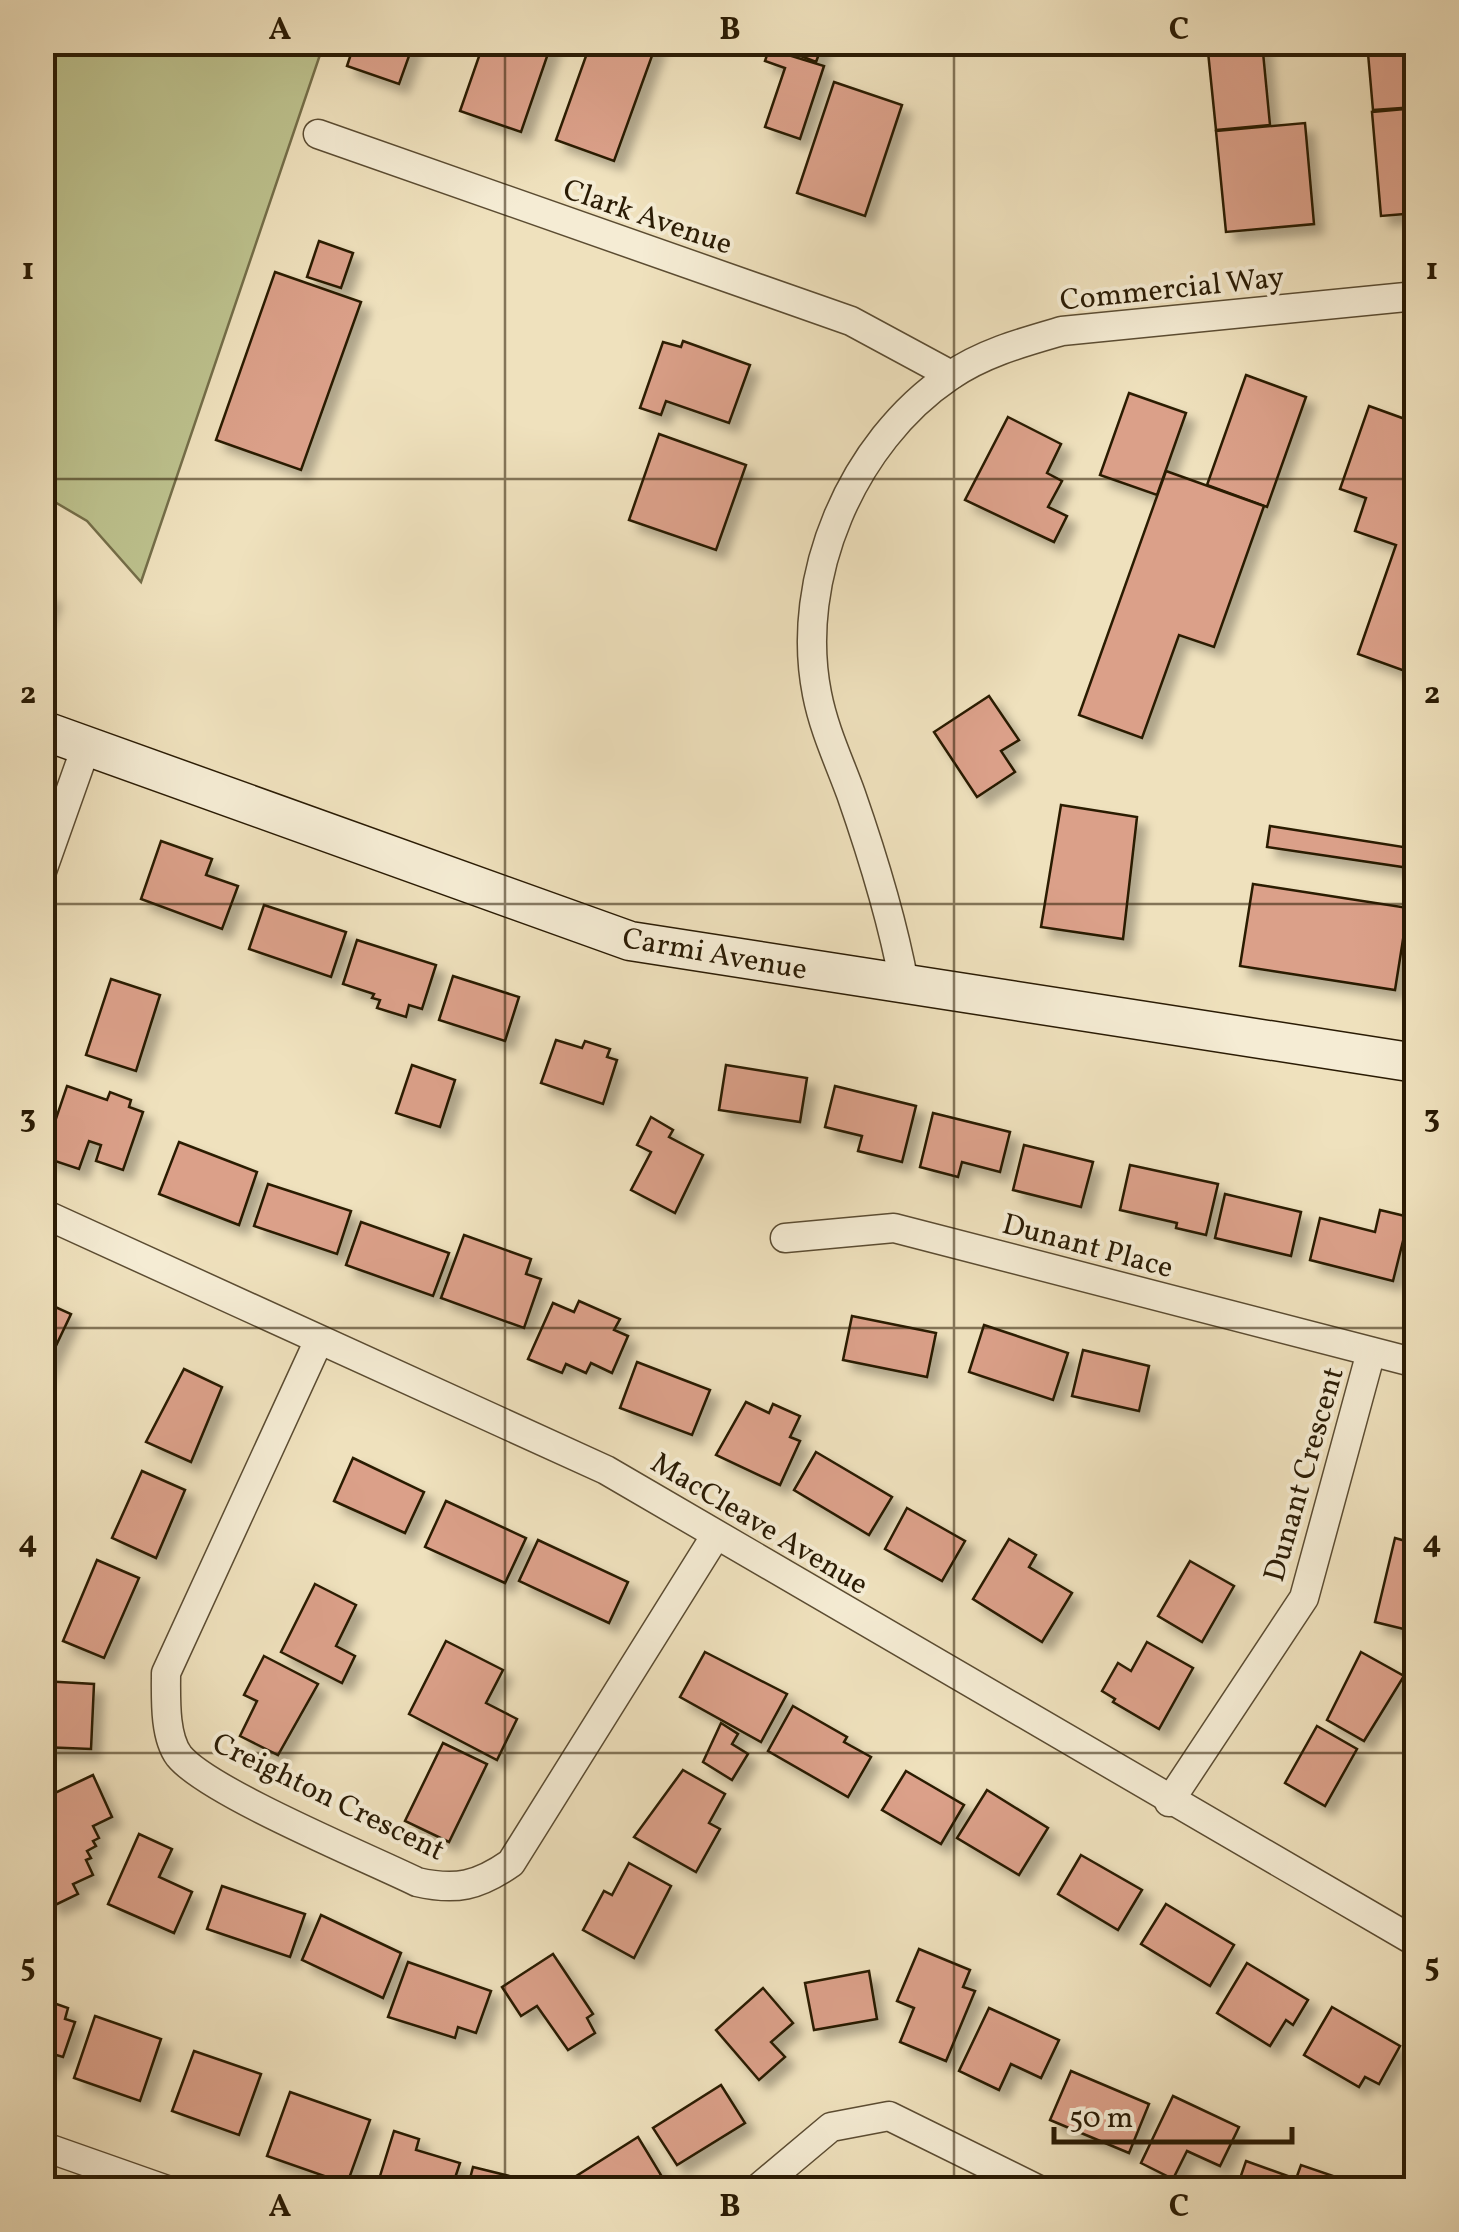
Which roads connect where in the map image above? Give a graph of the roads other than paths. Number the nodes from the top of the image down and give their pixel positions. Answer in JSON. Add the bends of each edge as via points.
{"nodes":[{"id":1,"x":318,"y":134,"type":"dead end"},
{"id":2,"x":1416,"y":296,"type":"edge"},
{"id":3,"x":950,"y":375,"type":"junction"},
{"id":4,"x":42,"y":730,"type":"edge"},
{"id":5,"x":86,"y":747,"type":"junction"},
{"id":6,"x":42,"y":872,"type":"edge"},
{"id":7,"x":904,"y":984,"type":"junction"},
{"id":8,"x":1416,"y":1063,"type":"edge"},
{"id":9,"x":42,"y":1213,"type":"edge"},
{"id":10,"x":785,"y":1238,"type":"dead end"},
{"id":11,"x":319,"y":1340,"type":"junction"},
{"id":12,"x":1371,"y":1352,"type":"junction"},
{"id":13,"x":1416,"y":1362,"type":"edge"},
{"id":14,"x":716,"y":1536,"type":"junction"},
{"id":15,"x":1170,"y":1802,"type":"junction"},
{"id":16,"x":1416,"y":1942,"type":"edge"},
{"id":17,"x":42,"y":2146,"type":"edge"},
{"id":18,"x":167,"y":2190,"type":"edge"},
{"id":19,"x":756,"y":2190,"type":"edge"},
{"id":20,"x":1039,"y":2190,"type":"edge"}],
"edges":[{"from":1,"to":3,"type":"street","name":"Clark Avenue","via":[[851,321]]},
{"from":2,"to":3,"type":"street","name":"Commercial Way","via":[[1062,330]]},
{"from":3,"to":7,"type":"street","name":"Commercial Way","via":[[900,418],[842,507],[812,625],[814,678],[828,738],[890,912]]},
{"from":4,"to":5,"type":"street","name":"Carmi Avenue"},
{"from":5,"to":6,"type":"street"},
{"from":5,"to":7,"type":"street","name":"Carmi Avenue","via":[[630,940]]},
{"from":7,"to":8,"type":"street","name":"Carmi Avenue"},
{"from":9,"to":11,"type":"street","name":"MacCleave Avenue"},
{"from":10,"to":12,"type":"street","name":"Dunant Place","via":[[894,1228]]},
{"from":11,"to":14,"type":"street","name":"MacCleave Avenue","via":[[606,1470]]},
{"from":11,"to":14,"type":"street","name":"Creighton Crescent","via":[[166,1673],[178,1754],[228,1790],[417,1882],[452,1890],[484,1882],[511,1863]]},
{"from":12,"to":13,"type":"street","name":"Dunant Crescent"},
{"from":12,"to":15,"type":"street","name":"Dunant Crescent","via":[[1304,1598]]},
{"from":14,"to":15,"type":"street","name":"MacCleave Avenue"},
{"from":15,"to":16,"type":"street","name":"MacCleave Avenue"},
{"from":17,"to":18,"type":"street"},
{"from":19,"to":20,"type":"street","via":[[830,2127],[889,2116]]}]}
